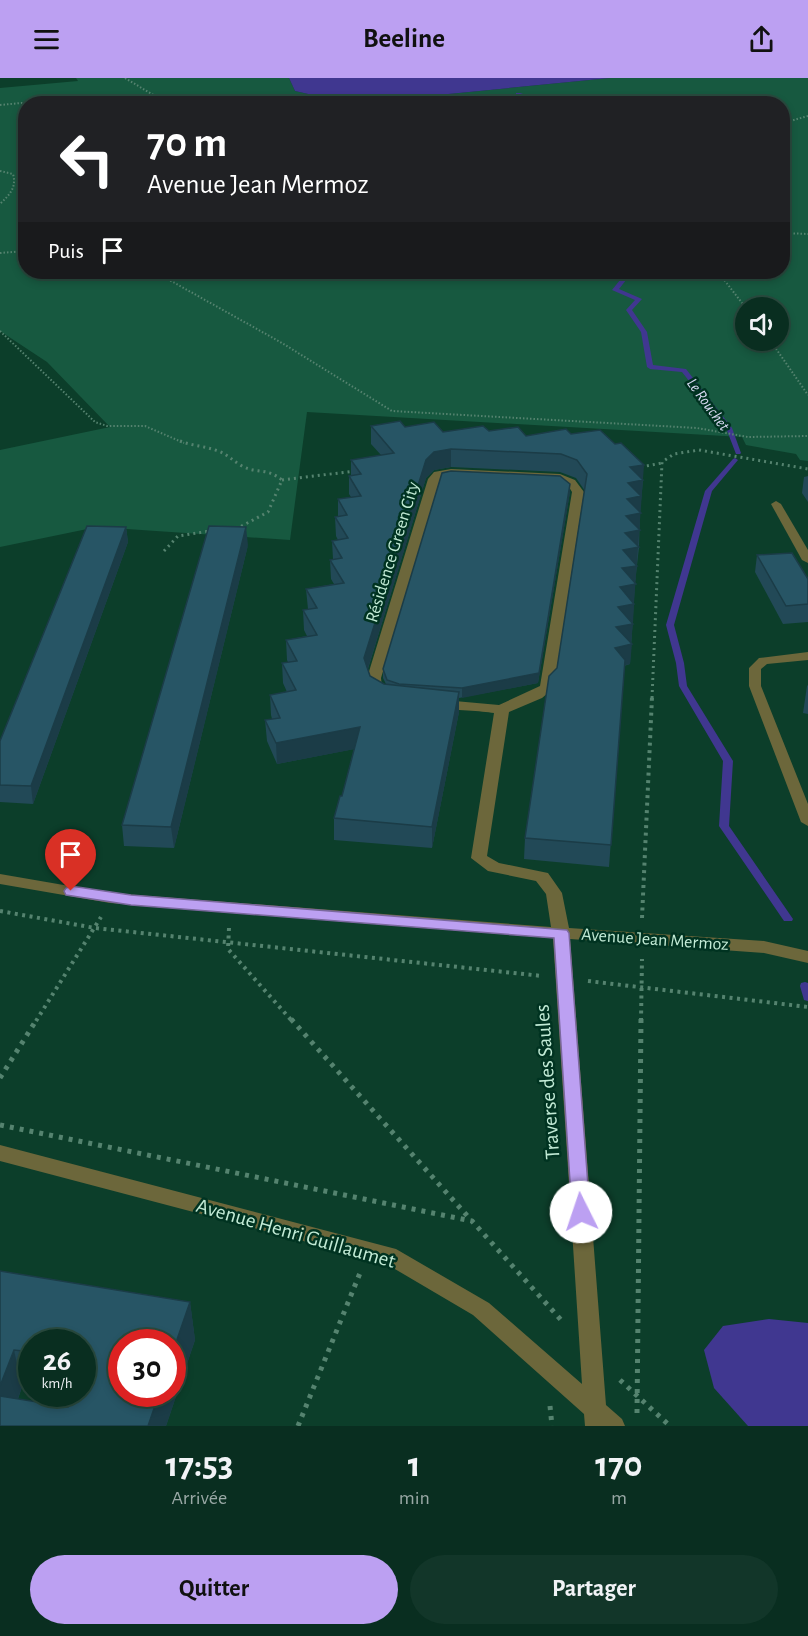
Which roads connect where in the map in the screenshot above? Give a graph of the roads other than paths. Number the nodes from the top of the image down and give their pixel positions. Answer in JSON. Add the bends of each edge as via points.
{"nodes":[{"id":1,"x":776,"y":504,"type":"dead end"},
{"id":2,"x":808,"y":560,"type":"edge"},
{"id":3,"x":808,"y":656,"type":"edge"},
{"id":4,"x":502,"y":710,"type":"junction"},
{"id":5,"x":808,"y":822,"type":"edge"},
{"id":6,"x":0,"y":879,"type":"edge"},
{"id":7,"x":561,"y":933,"type":"junction"},
{"id":8,"x":808,"y":957,"type":"edge"},
{"id":9,"x":0,"y":1152,"type":"edge"},
{"id":10,"x":595,"y":1417,"type":"edge"},
{"id":11,"x":614,"y":1426,"type":"edge"}],
"edges":[{"from":1,"to":2,"type":"lane"},
{"from":3,"to":5,"type":"lane","via":[[764,661],[755,669],[755,686]]},
{"from":4,"to":4,"type":"street","name":"Résidence Green City","via":[[548,688],[578,492],[570,480],[560,478],[438,475],[374,678],[375,688],[382,696],[399,700]]},
{"from":4,"to":7,"type":"street","via":[[479,858],[494,867],[542,877],[554,893]]},
{"from":6,"to":7,"type":"street","name":"Avenue Jean Mermoz","via":[[111,898]]},
{"from":7,"to":8,"type":"street","name":"Avenue Jean Mermoz","via":[[764,947]]},
{"from":7,"to":10,"type":"street","name":"Traverse des Saules"},
{"from":9,"to":10,"type":"street","name":"Avenue Henri Guillaumet","via":[[389,1255],[481,1309]]},
{"from":10,"to":11,"type":"street","name":"Avenue Henri Guillaumet"}]}
